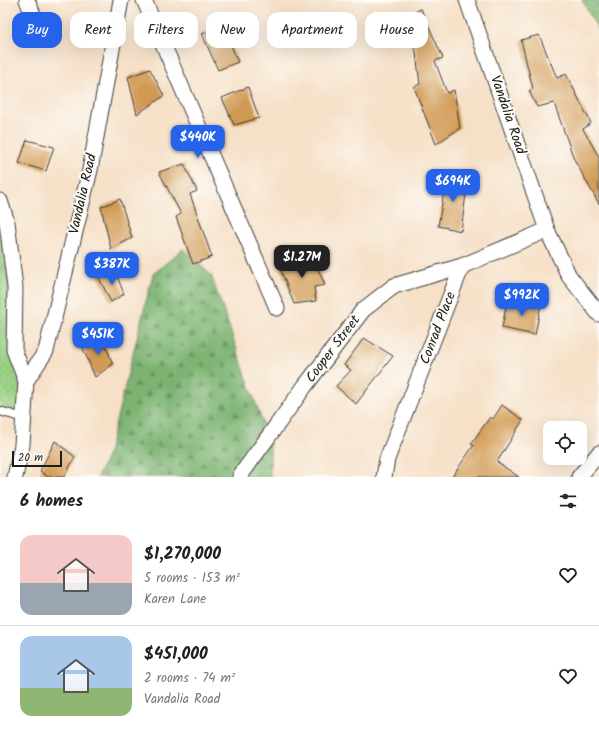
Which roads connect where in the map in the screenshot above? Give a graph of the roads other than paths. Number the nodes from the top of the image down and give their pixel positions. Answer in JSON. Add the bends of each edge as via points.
{"nodes":[{"id":1,"x":27,"y":0,"type":"edge"},
{"id":2,"x":121,"y":0,"type":"edge"},
{"id":3,"x":144,"y":0,"type":"edge"},
{"id":4,"x":467,"y":0,"type":"edge"},
{"id":5,"x":32,"y":12,"type":"edge"},
{"id":6,"x":0,"y":201,"type":"edge"},
{"id":7,"x":547,"y":230,"type":"junction"},
{"id":8,"x":462,"y":266,"type":"junction"},
{"id":9,"x":277,"y":308,"type":"dead end"},
{"id":10,"x":599,"y":314,"type":"edge"},
{"id":11,"x":26,"y":381,"type":"junction"},
{"id":12,"x":0,"y":411,"type":"edge"},
{"id":13,"x":23,"y":418,"type":"junction"},
{"id":14,"x":599,"y":453,"type":"edge"},
{"id":15,"x":240,"y":476,"type":"edge"},
{"id":16,"x":15,"y":477,"type":"edge"},
{"id":17,"x":384,"y":477,"type":"edge"},
{"id":18,"x":579,"y":477,"type":"edge"}],
"edges":[{"from":1,"to":5,"type":"street"},
{"from":2,"to":11,"type":"street","name":"Vandalia Road","via":[[90,170],[48,344]]},
{"from":3,"to":9,"type":"street"},
{"from":4,"to":7,"type":"street","name":"Vandalia Road"},
{"from":6,"to":11,"type":"street","via":[[7,222],[14,287],[14,350]]},
{"from":7,"to":8,"type":"street"},
{"from":7,"to":10,"type":"street","name":"Vandalia Road","via":[[569,276]]},
{"from":8,"to":15,"type":"street","name":"Cooper Street","via":[[394,286],[363,310]]},
{"from":8,"to":17,"type":"street","name":"Conrad Place","via":[[387,459]]},
{"from":11,"to":13,"type":"street"},
{"from":12,"to":13,"type":"lane"},
{"from":13,"to":16,"type":"street","via":[[22,445]]},
{"from":14,"to":18,"type":"street"}]}
